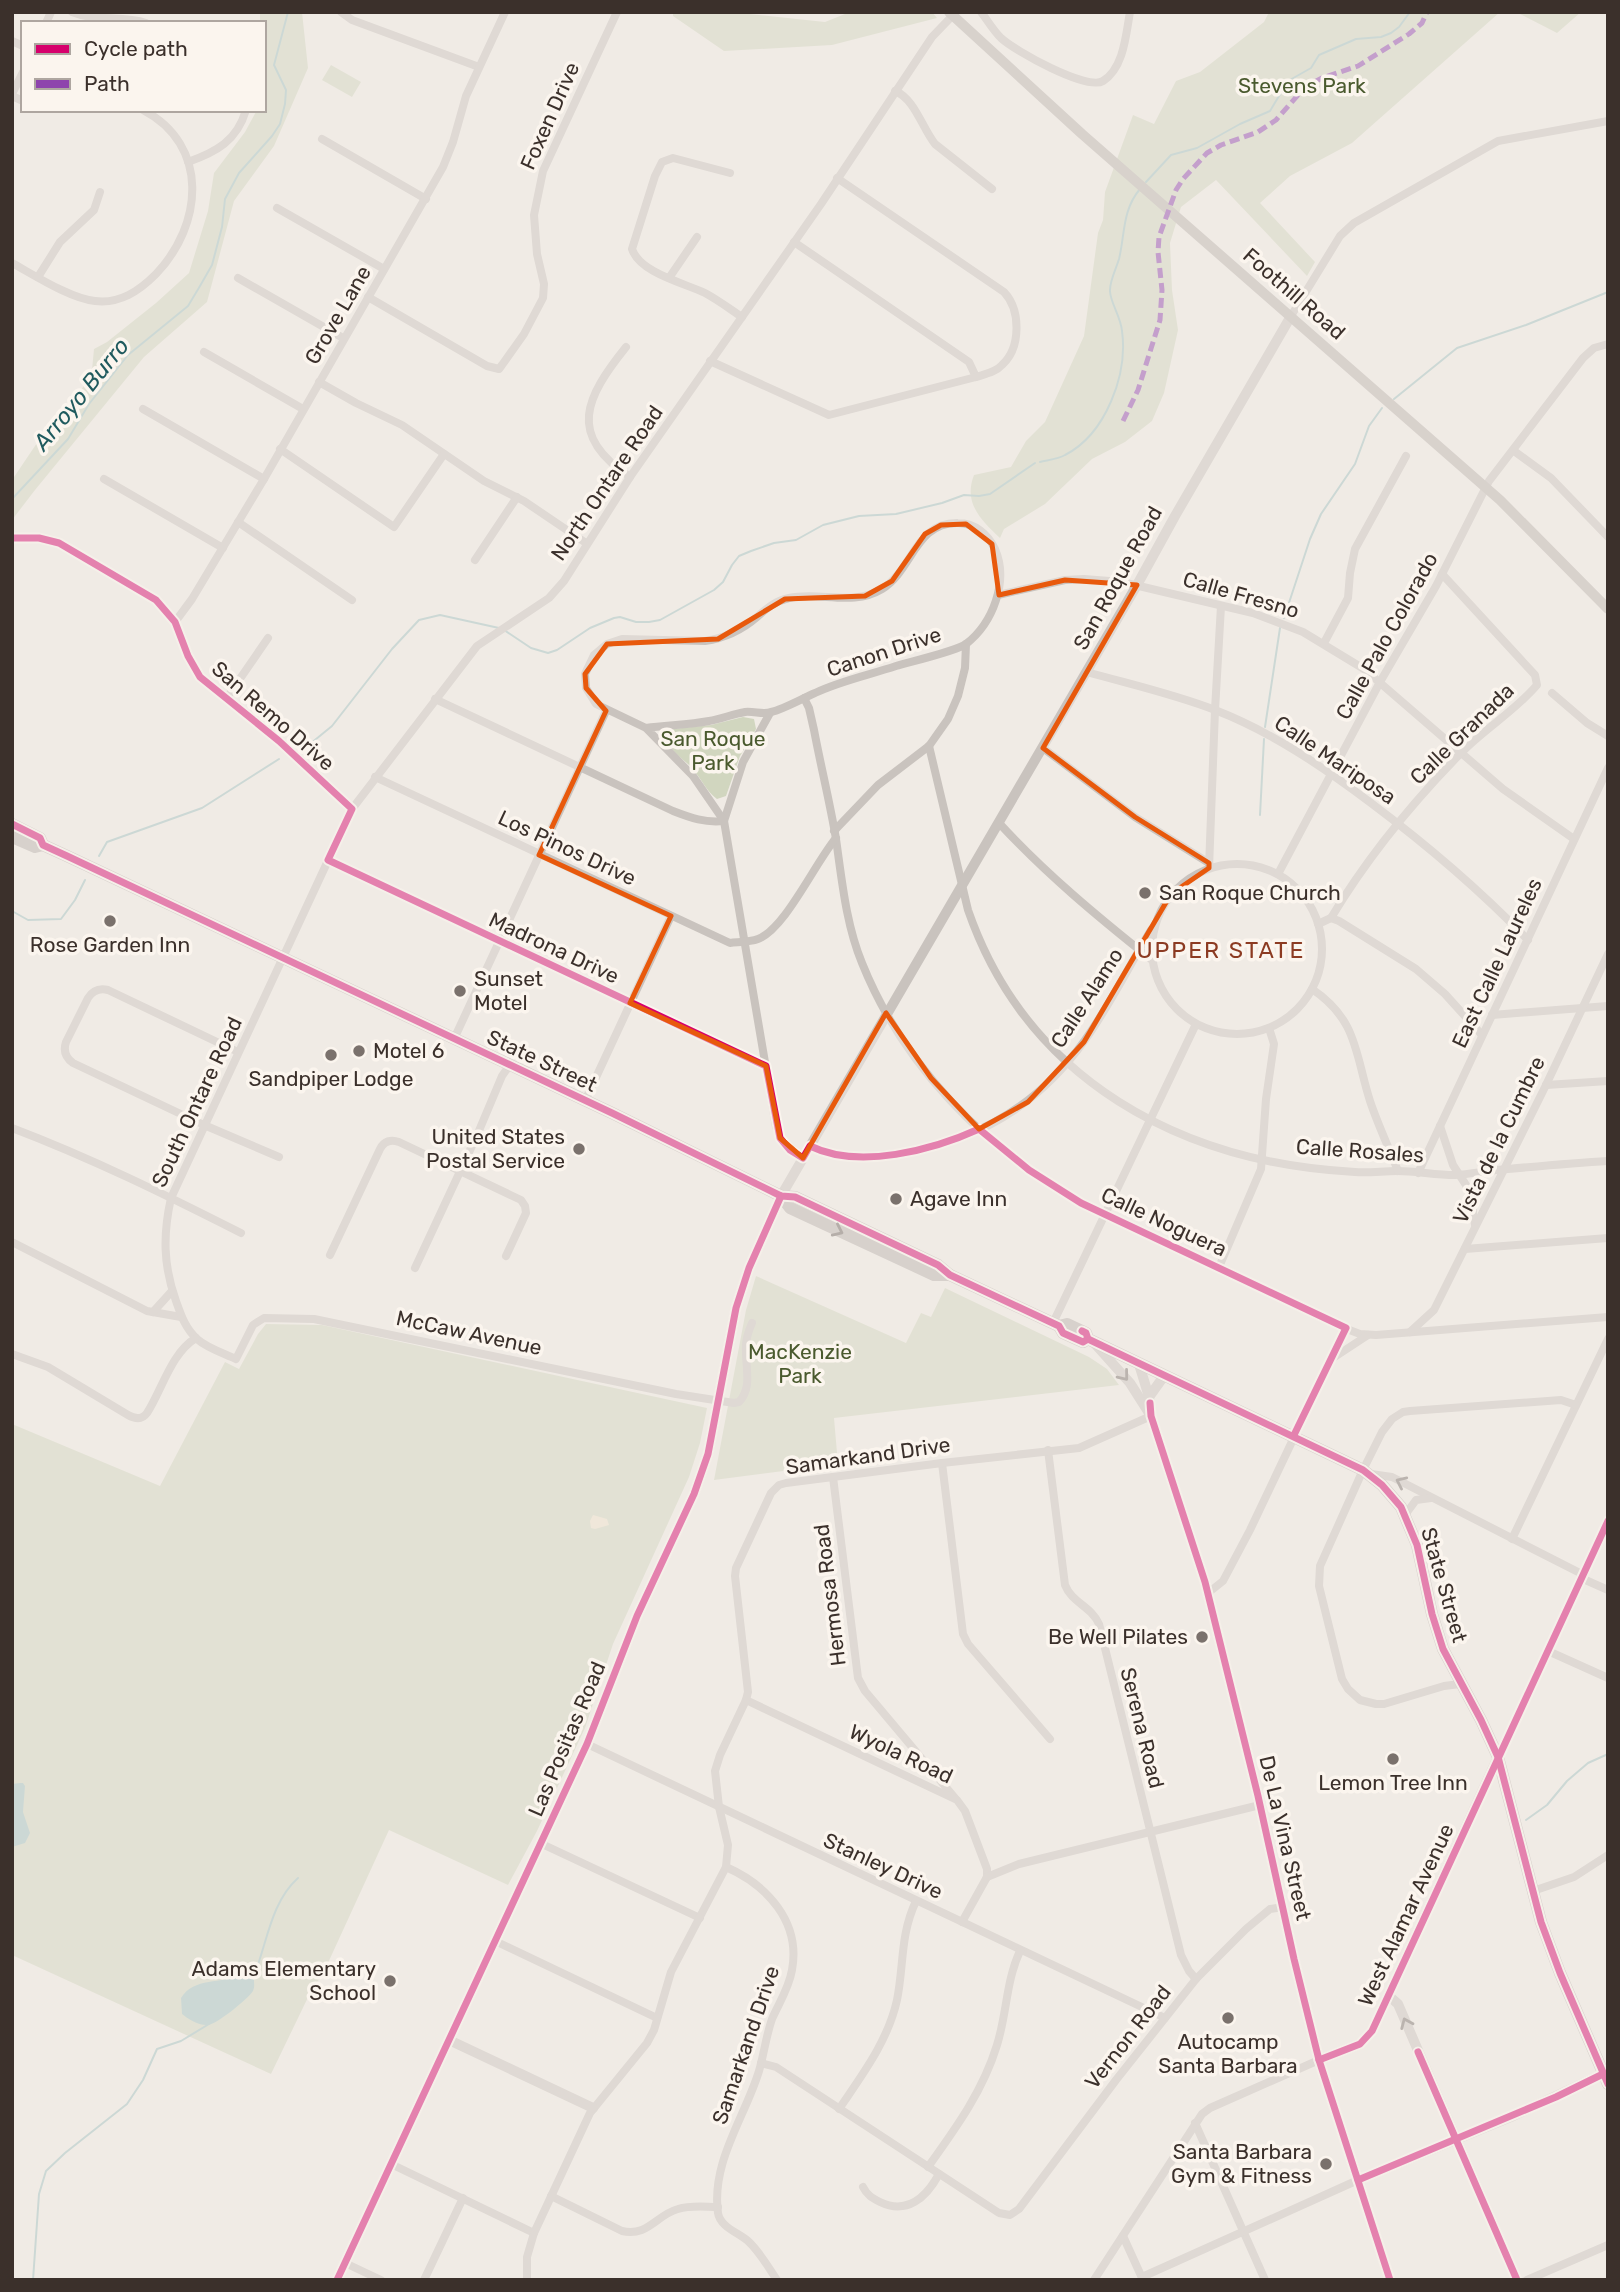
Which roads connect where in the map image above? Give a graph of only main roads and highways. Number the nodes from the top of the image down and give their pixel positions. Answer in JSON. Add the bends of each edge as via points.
{"nodes":[{"id":1,"x":953,"y":13,"type":"edge"},
{"id":2,"x":1608,"y":609,"type":"edge"},
{"id":3,"x":12,"y":824,"type":"edge"},
{"id":4,"x":12,"y":837,"type":"edge"},
{"id":5,"x":43,"y":845,"type":"junction"},
{"id":6,"x":781,"y":1196,"type":"junction"},
{"id":7,"x":1606,"y":2079,"type":"edge"},
{"id":8,"x":1608,"y":2093,"type":"edge"},
{"id":9,"x":337,"y":2280,"type":"edge"}],
"edges":[{"from":1,"to":2,"type":"main road","name":"Foothill Road","via":[[1105,155],[1486,487]]},
{"from":3,"to":5,"type":"main road","name":"State Street","via":[[40,838]]},
{"from":4,"to":5,"type":"main road","name":"State Street","via":[[35,847]]},
{"from":5,"to":6,"type":"main road","name":"State Street"},
{"from":6,"to":7,"type":"main road","name":"State Street","via":[[790,1208],[934,1275],[950,1275],[1086,1333],[1090,1340],[1366,1472],[1387,1490],[1418,1545],[1437,1632],[1498,1757],[1550,1948]]},
{"from":6,"to":9,"type":"main road","name":"Las Positas Road","via":[[743,1286],[708,1454],[697,1486],[636,1616],[587,1744]]},
{"from":7,"to":8,"type":"main road","name":"State Street"}]}
